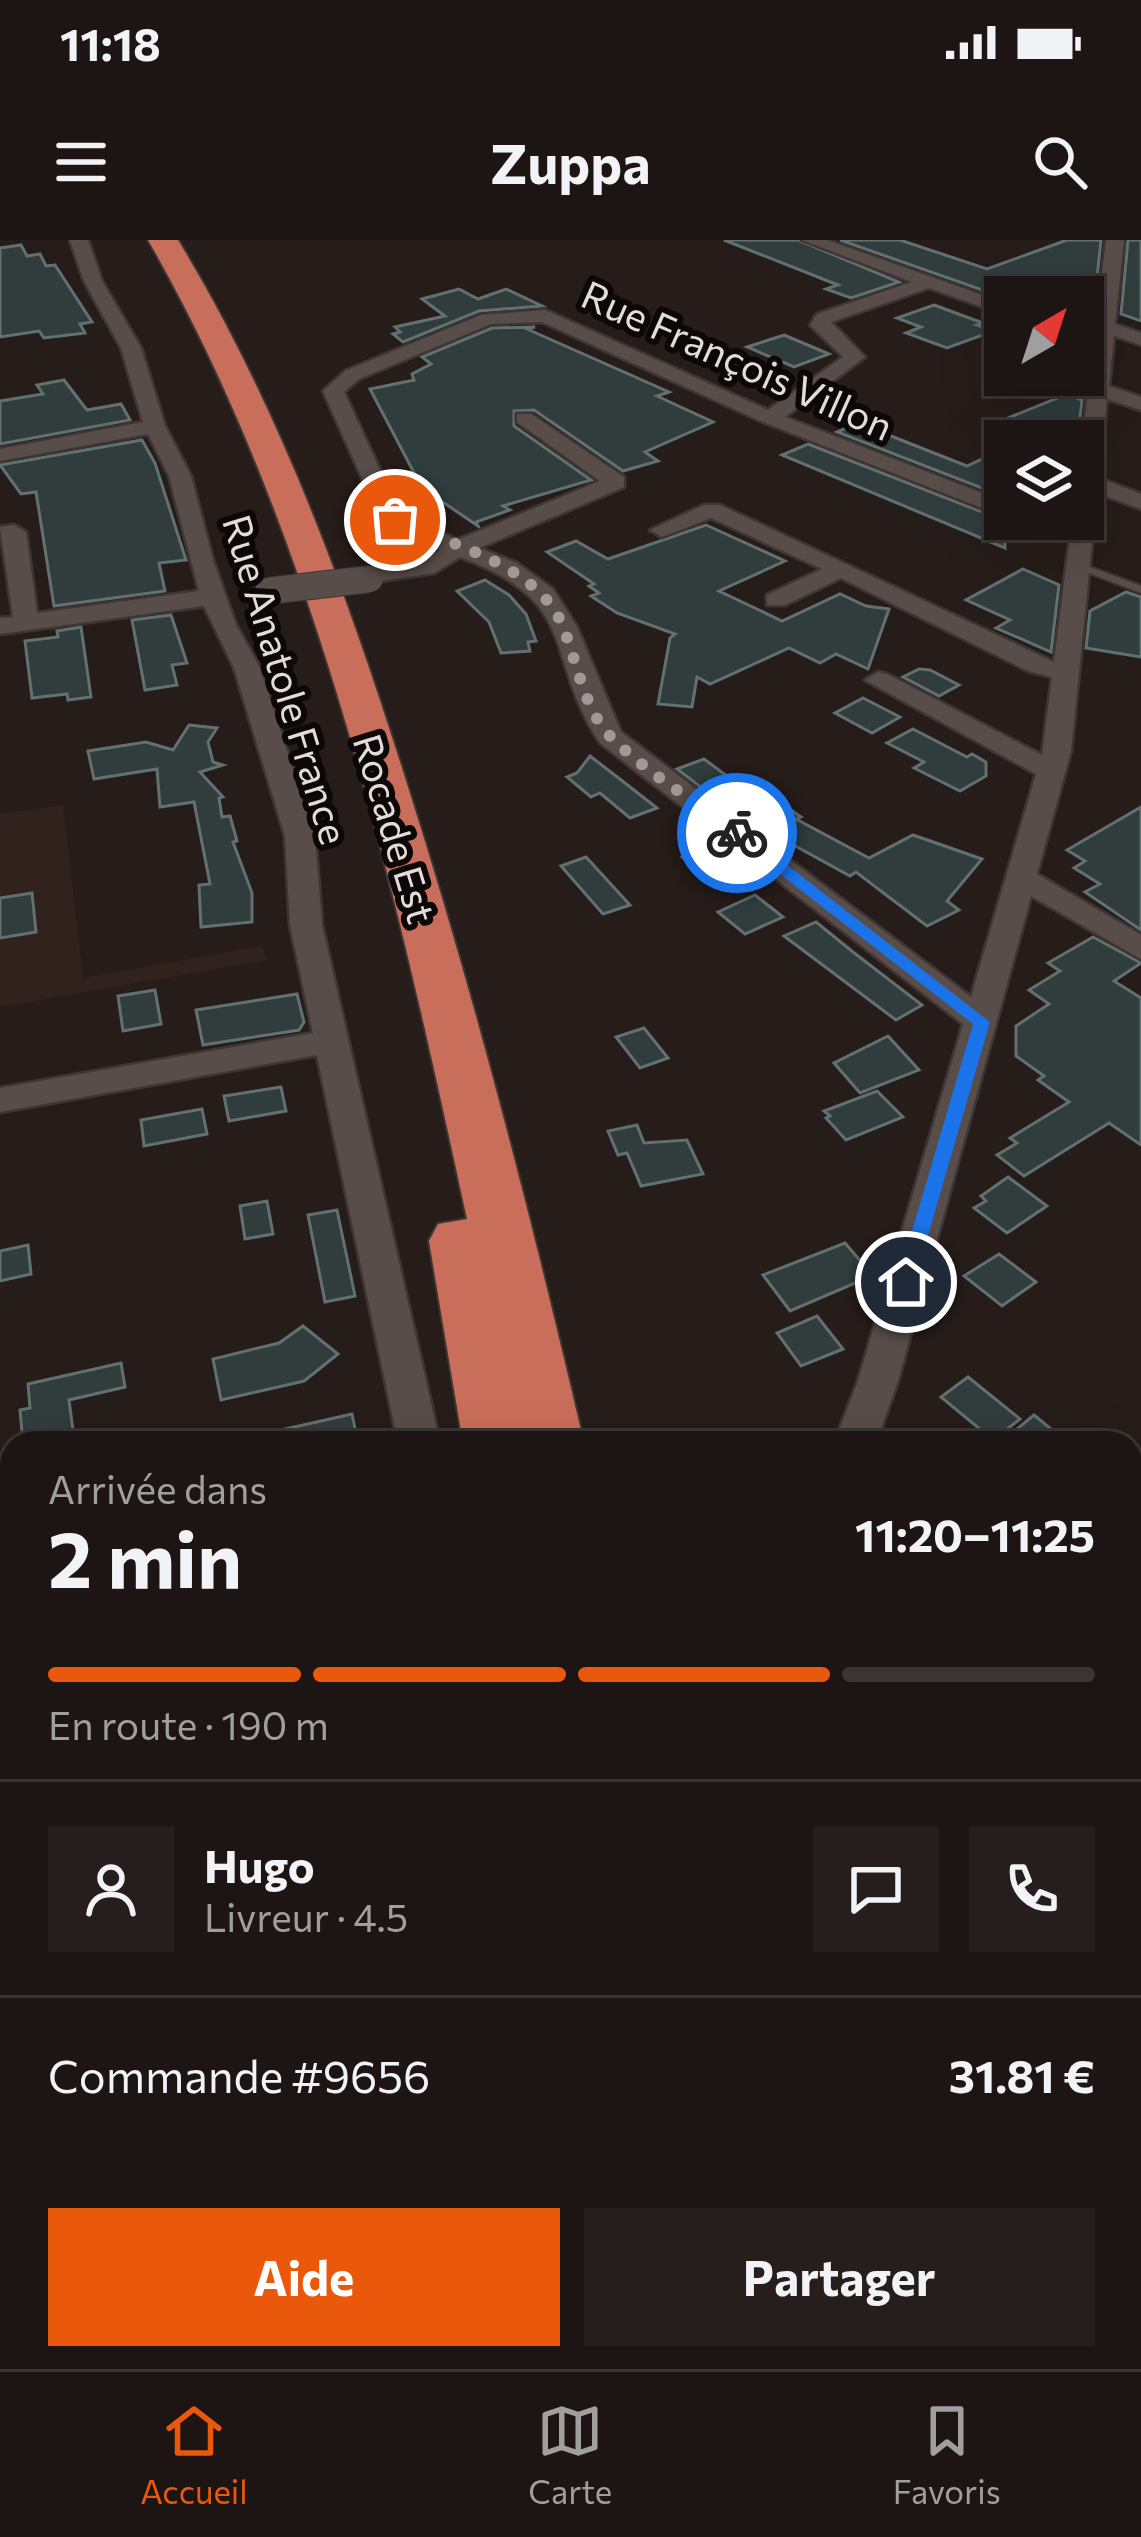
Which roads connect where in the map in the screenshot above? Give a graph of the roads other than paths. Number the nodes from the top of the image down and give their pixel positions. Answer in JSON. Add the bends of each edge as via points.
{"nodes":[{"id":1,"x":79,"y":240,"type":"edge"},
{"id":2,"x":146,"y":240,"type":"edge"},
{"id":3,"x":164,"y":240,"type":"edge"},
{"id":4,"x":189,"y":240,"type":"edge"},
{"id":5,"x":811,"y":240,"type":"edge"},
{"id":6,"x":1115,"y":240,"type":"edge"},
{"id":7,"x":929,"y":282,"type":"junction"},
{"id":8,"x":1104,"y":299,"type":"edge"},
{"id":9,"x":984,"y":302,"type":"edge"},
{"id":10,"x":178,"y":331,"type":"dead end"},
{"id":11,"x":1104,"y":337,"type":"edge"},
{"id":12,"x":1141,"y":340,"type":"edge"},
{"id":13,"x":217,"y":358,"type":"junction"},
{"id":14,"x":1104,"y":391,"type":"edge"},
{"id":15,"x":1141,"y":404,"type":"edge"},
{"id":16,"x":524,"y":418,"type":"dead end"},
{"id":17,"x":770,"y":418,"type":"junction"},
{"id":18,"x":155,"y":426,"type":"junction"},
{"id":19,"x":0,"y":454,"type":"edge"},
{"id":20,"x":1104,"y":488,"type":"edge"},
{"id":21,"x":984,"y":502,"type":"edge"},
{"id":22,"x":1141,"y":502,"type":"edge"},
{"id":23,"x":662,"y":530,"type":"dead end"},
{"id":24,"x":0,"y":534,"type":"edge"},
{"id":25,"x":1080,"y":540,"type":"edge"},
{"id":26,"x":459,"y":548,"type":"junction"},
{"id":27,"x":1077,"y":565,"type":"junction"},
{"id":28,"x":841,"y":569,"type":"junction"},
{"id":29,"x":1141,"y":590,"type":"edge"},
{"id":30,"x":268,"y":591,"type":"dead end"},
{"id":31,"x":213,"y":597,"type":"junction"},
{"id":32,"x":776,"y":600,"type":"dead end"},
{"id":33,"x":13,"y":624,"type":"edge"},
{"id":34,"x":1068,"y":674,"type":"junction"},
{"id":35,"x":878,"y":680,"type":"dead end"},
{"id":36,"x":1052,"y":770,"type":"junction"},
{"id":37,"x":1021,"y":877,"type":"junction"},
{"id":38,"x":1141,"y":949,"type":"edge"},
{"id":39,"x":982,"y":1022,"type":"junction"},
{"id":40,"x":332,"y":1041,"type":"junction"},
{"id":41,"x":0,"y":1100,"type":"edge"},
{"id":42,"x":416,"y":1431,"type":"edge"},
{"id":43,"x":496,"y":1431,"type":"edge"},
{"id":44,"x":546,"y":1431,"type":"edge"},
{"id":45,"x":859,"y":1431,"type":"edge"}],
"edges":[{"from":1,"to":18,"type":"street","name":"Rue Anatole France","via":[[131,349]]},
{"from":2,"to":13,"type":"highway","name":"Rocade Est"},
{"from":3,"to":13,"type":"highway","name":"Rocade Est"},
{"from":4,"to":13,"type":"highway","via":[[230,338]]},
{"from":5,"to":7,"type":"street"},
{"from":6,"to":8,"type":"street"},
{"from":7,"to":9,"type":"street"},
{"from":7,"to":17,"type":"street","via":[[824,318],[819,325],[854,352],[852,363]]},
{"from":10,"to":13,"type":"highway","via":[[196,359]]},
{"from":11,"to":12,"type":"street"},
{"from":13,"to":43,"type":"highway","name":"Rocade Est","via":[[335,707],[393,916]]},
{"from":13,"to":44,"type":"highway","name":"Rocade Est","via":[[293,508],[418,893]]},
{"from":14,"to":15,"type":"street"},
{"from":16,"to":26,"type":"street","via":[[616,482]]},
{"from":17,"to":21,"type":"street","name":"Rue François Villon"},
{"from":17,"to":26,"type":"street","name":"Rue François Villon","via":[[545,316],[488,319],[340,381],[333,391],[388,513]]},
{"from":18,"to":19,"type":"street"},
{"from":18,"to":31,"type":"street","name":"Rue Anatole France","via":[[180,476]]},
{"from":20,"to":22,"type":"street"},
{"from":23,"to":28,"type":"street","via":[[712,509]]},
{"from":24,"to":33,"type":"street","via":[[14,532]]},
{"from":25,"to":27,"type":"street"},
{"from":26,"to":30,"type":"street","bridge":true,"via":[[427,568]]},
{"from":26,"to":39,"type":"street","via":[[543,593],[610,737]]},
{"from":27,"to":29,"type":"lane"},
{"from":27,"to":34,"type":"street"},
{"from":28,"to":32,"type":"street"},
{"from":28,"to":34,"type":"street"},
{"from":31,"to":33,"type":"street"},
{"from":31,"to":40,"type":"street","name":"Rue Anatole France","via":[[247,668],[300,836],[306,925]]},
{"from":34,"to":36,"type":"street"},
{"from":35,"to":36,"type":"street"},
{"from":36,"to":37,"type":"street"},
{"from":37,"to":38,"type":"street"},
{"from":37,"to":39,"type":"street"},
{"from":39,"to":45,"type":"street"},
{"from":40,"to":41,"type":"street"},
{"from":40,"to":42,"type":"street","name":"Rue Anatole France"}]}
